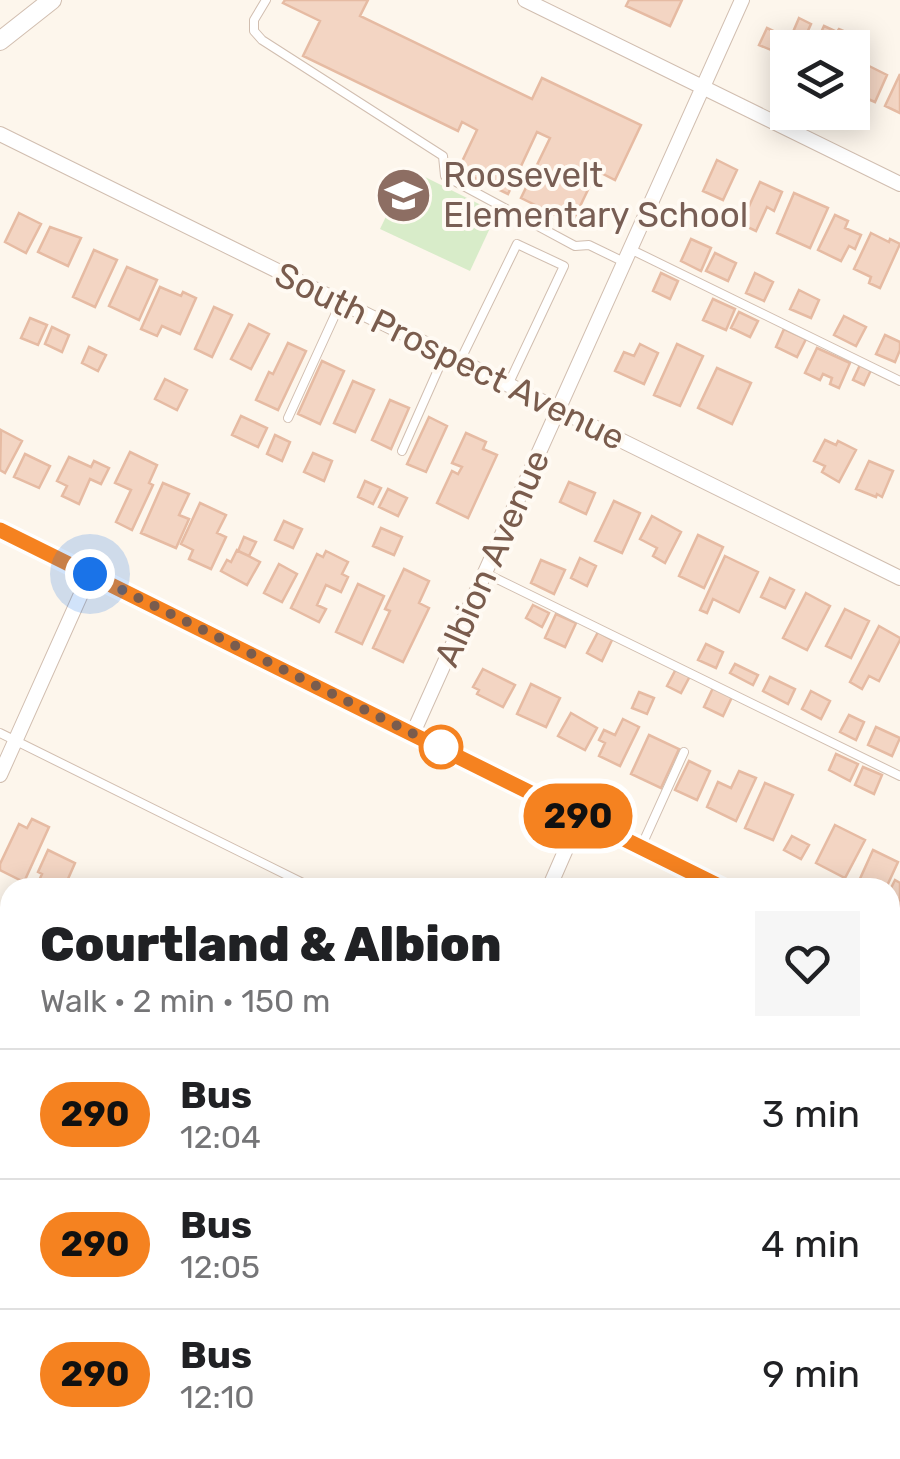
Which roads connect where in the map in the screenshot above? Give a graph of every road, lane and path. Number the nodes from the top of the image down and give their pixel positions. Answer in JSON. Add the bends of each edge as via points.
{"nodes":[{"id":1,"x":52,"y":0,"type":"edge"},
{"id":2,"x":266,"y":0,"type":"edge"},
{"id":3,"x":525,"y":0,"type":"edge"},
{"id":4,"x":742,"y":0,"type":"edge"},
{"id":5,"x":0,"y":41,"type":"edge"},
{"id":6,"x":702,"y":87,"type":"junction"},
{"id":7,"x":1,"y":137,"type":"edge"},
{"id":8,"x":900,"y":184,"type":"edge"},
{"id":9,"x":627,"y":256,"type":"junction"},
{"id":10,"x":341,"y":302,"type":"junction"},
{"id":11,"x":444,"y":354,"type":"junction"},
{"id":12,"x":460,"y":361,"type":"junction"},
{"id":13,"x":900,"y":381,"type":"edge"},
{"id":14,"x":508,"y":385,"type":"junction"},
{"id":15,"x":558,"y":410,"type":"junction"},
{"id":16,"x":288,"y":418,"type":"dead end"},
{"id":17,"x":402,"y":452,"type":"dead end"},
{"id":18,"x":0,"y":530,"type":"edge"},
{"id":19,"x":485,"y":572,"type":"junction"},
{"id":20,"x":90,"y":574,"type":"junction"},
{"id":21,"x":900,"y":578,"type":"edge"},
{"id":22,"x":0,"y":732,"type":"edge"},
{"id":23,"x":413,"y":733,"type":"junction"},
{"id":24,"x":16,"y":740,"type":"junction"},
{"id":25,"x":684,"y":752,"type":"dead end"},
{"id":26,"x":0,"y":775,"type":"edge"},
{"id":27,"x":900,"y":776,"type":"edge"},
{"id":28,"x":580,"y":818,"type":"junction"},
{"id":29,"x":641,"y":847,"type":"junction"},
{"id":30,"x":293,"y":878,"type":"edge"},
{"id":31,"x":553,"y":878,"type":"edge"},
{"id":32,"x":703,"y":878,"type":"edge"}],
"edges":[{"from":1,"to":5,"type":"street"},
{"from":2,"to":9,"type":"lane","via":[[254,20],[262,40],[443,156],[445,176],[575,246]]},
{"from":3,"to":6,"type":"street"},
{"from":4,"to":6,"type":"street","name":"Albion Avenue"},
{"from":6,"to":8,"type":"street"},
{"from":6,"to":9,"type":"street","name":"Albion Avenue"},
{"from":7,"to":10,"type":"street","name":"South Prospect Avenue"},
{"from":9,"to":13,"type":"lane"},
{"from":9,"to":15,"type":"street","name":"Albion Avenue"},
{"from":10,"to":11,"type":"street","name":"South Prospect Avenue"},
{"from":10,"to":16,"type":"lane"},
{"from":11,"to":12,"type":"street","name":"South Prospect Avenue"},
{"from":11,"to":17,"type":"lane"},
{"from":12,"to":14,"type":"street","name":"South Prospect Avenue"},
{"from":12,"to":14,"type":"lane","via":[[517,244],[564,266]]},
{"from":14,"to":15,"type":"street","name":"South Prospect Avenue"},
{"from":15,"to":19,"type":"street","name":"Albion Avenue"},
{"from":15,"to":21,"type":"street","name":"South Prospect Avenue"},
{"from":18,"to":20,"type":"street"},
{"from":19,"to":23,"type":"street","name":"Albion Avenue"},
{"from":19,"to":27,"type":"lane"},
{"from":20,"to":23,"type":"street"},
{"from":20,"to":24,"type":"street"},
{"from":22,"to":24,"type":"lane"},
{"from":23,"to":28,"type":"street"},
{"from":24,"to":26,"type":"street"},
{"from":24,"to":30,"type":"lane"},
{"from":25,"to":29,"type":"lane"},
{"from":28,"to":29,"type":"street"},
{"from":28,"to":31,"type":"street"},
{"from":29,"to":32,"type":"street"}]}
